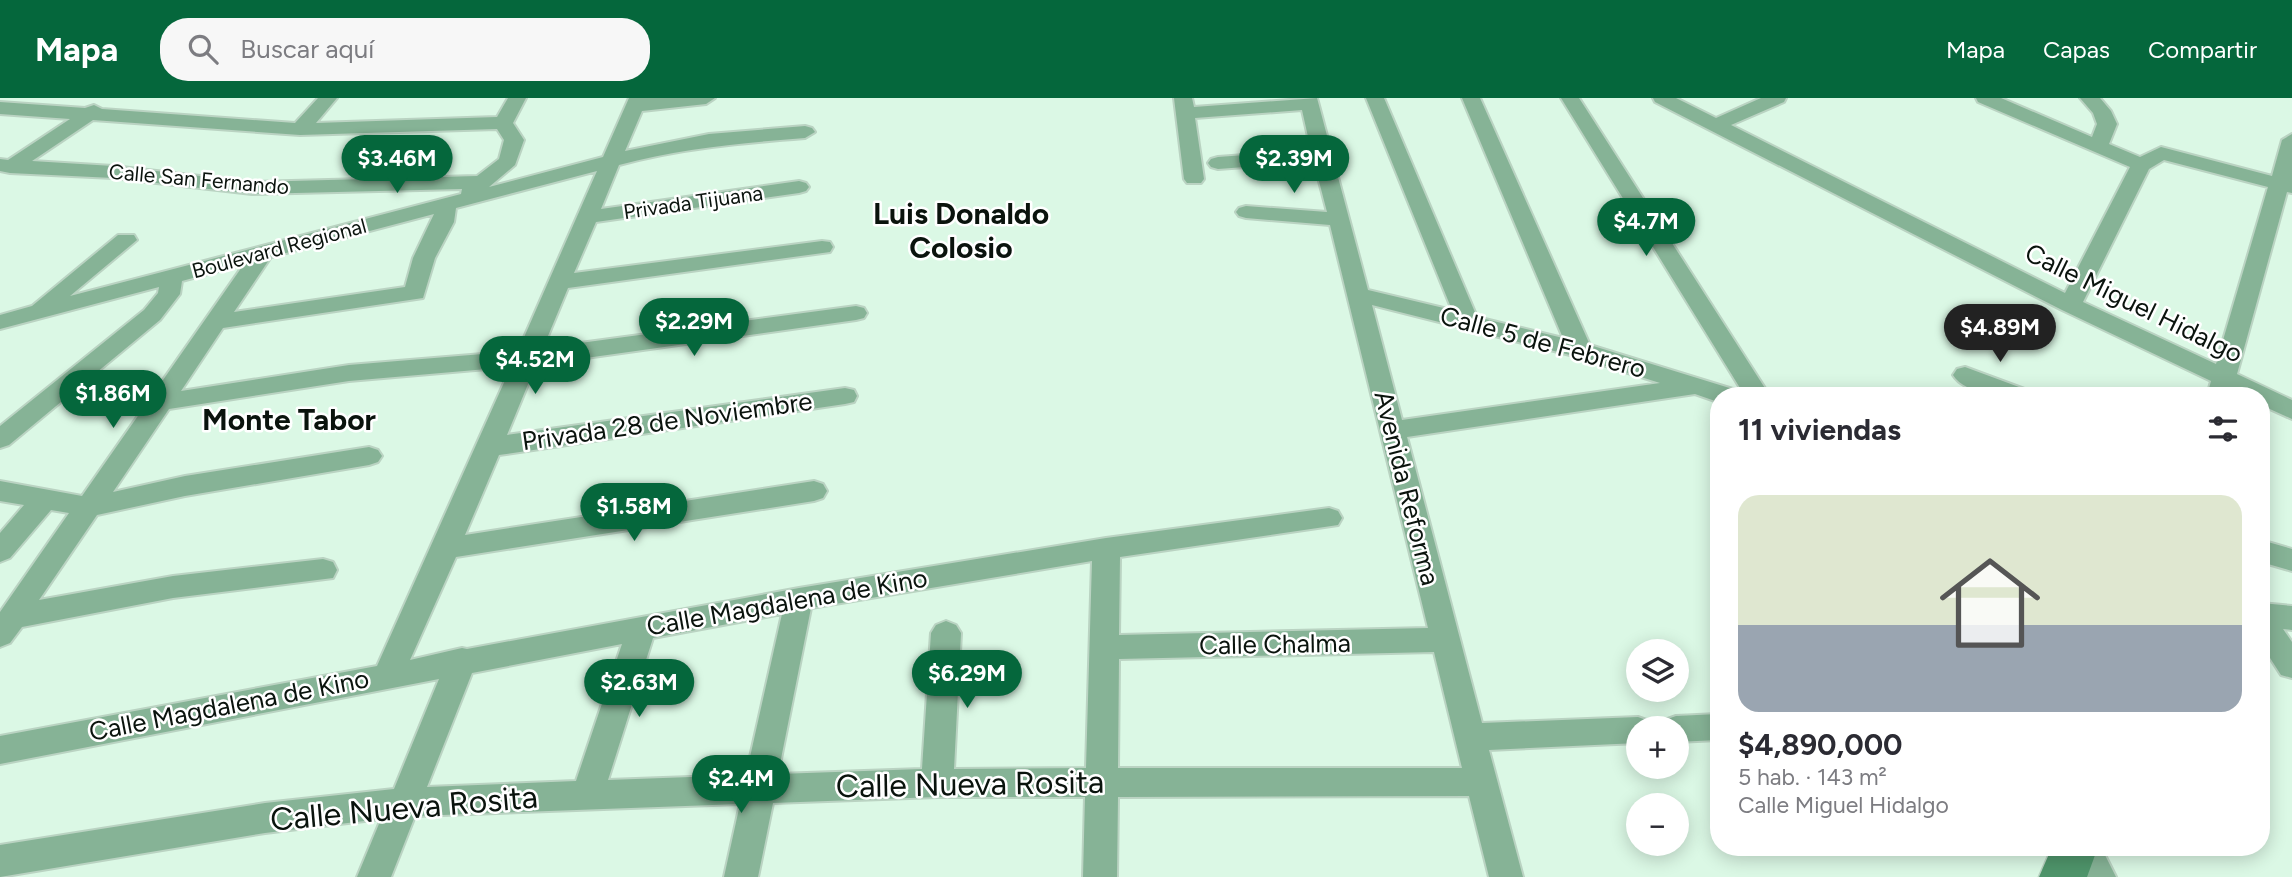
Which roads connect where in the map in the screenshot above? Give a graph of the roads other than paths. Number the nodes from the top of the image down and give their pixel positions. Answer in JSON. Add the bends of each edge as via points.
{"nodes":[{"id":1,"x":113,"y":98,"type":"edge"},
{"id":2,"x":328,"y":98,"type":"edge"},
{"id":3,"x":517,"y":98,"type":"edge"},
{"id":4,"x":706,"y":98,"type":"edge"},
{"id":5,"x":1374,"y":98,"type":"edge"},
{"id":6,"x":1471,"y":98,"type":"edge"},
{"id":7,"x":1570,"y":98,"type":"edge"},
{"id":8,"x":1662,"y":98,"type":"edge"},
{"id":9,"x":1777,"y":98,"type":"edge"},
{"id":10,"x":1985,"y":98,"type":"edge"},
{"id":11,"x":2089,"y":98,"type":"edge"},
{"id":12,"x":1309,"y":101,"type":"edge"},
{"id":13,"x":636,"y":102,"type":"edge"},
{"id":14,"x":1184,"y":105,"type":"edge"},
{"id":15,"x":0,"y":108,"type":"edge"},
{"id":16,"x":90,"y":113,"type":"junction"},
{"id":17,"x":503,"y":123,"type":"junction"},
{"id":18,"x":1715,"y":125,"type":"junction"},
{"id":19,"x":300,"y":130,"type":"junction"},
{"id":20,"x":805,"y":132,"type":"dead end"},
{"id":21,"x":2292,"y":140,"type":"edge"},
{"id":22,"x":2098,"y":146,"type":"junction"},
{"id":23,"x":1322,"y":155,"type":"junction"},
{"id":24,"x":508,"y":161,"type":"junction"},
{"id":25,"x":611,"y":161,"type":"junction"},
{"id":26,"x":1218,"y":163,"type":"dead end"},
{"id":27,"x":2141,"y":165,"type":"junction"},
{"id":28,"x":4,"y":168,"type":"edge"},
{"id":29,"x":1194,"y":179,"type":"dead end"},
{"id":30,"x":538,"y":180,"type":"junction"},
{"id":31,"x":482,"y":182,"type":"junction"},
{"id":32,"x":425,"y":184,"type":"junction"},
{"id":33,"x":2286,"y":186,"type":"edge"},
{"id":34,"x":799,"y":187,"type":"dead end"},
{"id":35,"x":445,"y":204,"type":"junction"},
{"id":36,"x":1246,"y":212,"type":"dead end"},
{"id":37,"x":587,"y":217,"type":"junction"},
{"id":38,"x":1338,"y":219,"type":"junction"},
{"id":39,"x":126,"y":240,"type":"dead end"},
{"id":40,"x":822,"y":247,"type":"dead end"},
{"id":41,"x":264,"y":252,"type":"junction"},
{"id":42,"x":172,"y":277,"type":"junction"},
{"id":43,"x":559,"y":282,"type":"junction"},
{"id":44,"x":1357,"y":294,"type":"junction"},
{"id":45,"x":2070,"y":305,"type":"junction"},
{"id":46,"x":37,"y":312,"type":"junction"},
{"id":47,"x":856,"y":313,"type":"dead end"},
{"id":48,"x":1466,"y":320,"type":"junction"},
{"id":49,"x":0,"y":322,"type":"edge"},
{"id":50,"x":215,"y":323,"type":"junction"},
{"id":51,"x":0,"y":340,"type":"edge"},
{"id":52,"x":1580,"y":350,"type":"junction"},
{"id":53,"x":527,"y":358,"type":"junction"},
{"id":54,"x":1965,"y":375,"type":"dead end"},
{"id":55,"x":1699,"y":386,"type":"junction"},
{"id":56,"x":1752,"y":387,"type":"edge"},
{"id":57,"x":1995,"y":387,"type":"edge"},
{"id":58,"x":2223,"y":387,"type":"edge"},
{"id":59,"x":1710,"y":390,"type":"edge"},
{"id":60,"x":845,"y":396,"type":"dead end"},
{"id":61,"x":161,"y":402,"type":"junction"},
{"id":62,"x":2270,"y":403,"type":"edge"},
{"id":63,"x":2292,"y":410,"type":"edge"},
{"id":64,"x":1392,"y":430,"type":"junction"},
{"id":65,"x":0,"y":439,"type":"edge"},
{"id":66,"x":489,"y":447,"type":"junction"},
{"id":67,"x":369,"y":456,"type":"dead end"},
{"id":68,"x":0,"y":491,"type":"edge"},
{"id":69,"x":814,"y":491,"type":"dead end"},
{"id":70,"x":45,"y":499,"type":"junction"},
{"id":71,"x":88,"y":507,"type":"junction"},
{"id":72,"x":1329,"y":518,"type":"dead end"},
{"id":73,"x":446,"y":548,"type":"junction"},
{"id":74,"x":1106,"y":548,"type":"junction"},
{"id":75,"x":0,"y":551,"type":"edge"},
{"id":76,"x":2270,"y":554,"type":"edge"},
{"id":77,"x":2292,"y":560,"type":"edge"},
{"id":78,"x":323,"y":570,"type":"dead end"},
{"id":79,"x":799,"y":598,"type":"junction"},
{"id":80,"x":2270,"y":618,"type":"edge"},
{"id":81,"x":2292,"y":618,"type":"edge"},
{"id":82,"x":6,"y":626,"type":"edge"},
{"id":83,"x":642,"y":628,"type":"junction"},
{"id":84,"x":2270,"y":632,"type":"edge"},
{"id":85,"x":946,"y":633,"type":"dead end"},
{"id":86,"x":1446,"y":640,"type":"junction"},
{"id":87,"x":1104,"y":647,"type":"junction"},
{"id":88,"x":462,"y":660,"type":"junction"},
{"id":89,"x":2292,"y":666,"type":"edge"},
{"id":90,"x":388,"y":675,"type":"junction"},
{"id":91,"x":1710,"y":727,"type":"edge"},
{"id":92,"x":1689,"y":728,"type":"edge"},
{"id":93,"x":1626,"y":731,"type":"edge"},
{"id":94,"x":1471,"y":737,"type":"junction"},
{"id":95,"x":0,"y":750,"type":"edge"},
{"id":96,"x":1102,"y":781,"type":"junction"},
{"id":97,"x":1483,"y":782,"type":"junction"},
{"id":98,"x":937,"y":783,"type":"junction"},
{"id":99,"x":759,"y":788,"type":"junction"},
{"id":100,"x":588,"y":794,"type":"junction"},
{"id":101,"x":405,"y":802,"type":"junction"},
{"id":102,"x":2071,"y":856,"type":"edge"},
{"id":103,"x":2088,"y":856,"type":"edge"},
{"id":104,"x":0,"y":861,"type":"edge"},
{"id":105,"x":374,"y":877,"type":"edge"},
{"id":106,"x":741,"y":877,"type":"edge"},
{"id":107,"x":1100,"y":877,"type":"edge"},
{"id":108,"x":1506,"y":877,"type":"edge"},
{"id":109,"x":2063,"y":877,"type":"edge"},
{"id":110,"x":2099,"y":877,"type":"edge"}],
"edges":[{"from":1,"to":16,"type":"street"},
{"from":2,"to":19,"type":"street"},
{"from":3,"to":17,"type":"street"},
{"from":4,"to":13,"type":"street"},
{"from":5,"to":48,"type":"street"},
{"from":6,"to":52,"type":"street"},
{"from":7,"to":56,"type":"street"},
{"from":8,"to":18,"type":"street","name":"Calle Miguel Hidalgo"},
{"from":9,"to":18,"type":"street"},
{"from":10,"to":22,"type":"street"},
{"from":11,"to":22,"type":"street","via":[[2107,124]]},
{"from":12,"to":14,"type":"street"},
{"from":12,"to":23,"type":"street","name":"Avenida Reforma"},
{"from":13,"to":25,"type":"street"},
{"from":14,"to":29,"type":"street"},
{"from":15,"to":16,"type":"street"},
{"from":16,"to":19,"type":"street"},
{"from":16,"to":28,"type":"street"},
{"from":17,"to":19,"type":"street"},
{"from":17,"to":24,"type":"street","via":[[514,140]]},
{"from":18,"to":45,"type":"street","name":"Calle Miguel Hidalgo"},
{"from":20,"to":25,"type":"street","name":"Boulevard Regional","via":[[709,139]]},
{"from":21,"to":33,"type":"street"},
{"from":22,"to":27,"type":"street"},
{"from":23,"to":26,"type":"street"},
{"from":23,"to":38,"type":"street","name":"Avenida Reforma"},
{"from":24,"to":30,"type":"street"},
{"from":24,"to":31,"type":"street"},
{"from":25,"to":30,"type":"street","name":"Boulevard Regional"},
{"from":25,"to":37,"type":"street"},
{"from":27,"to":33,"type":"street","via":[[2161,153]]},
{"from":27,"to":45,"type":"street"},
{"from":28,"to":32,"type":"street","name":"Calle San Fernando","via":[[114,172],[252,188]]},
{"from":30,"to":35,"type":"street","name":"Boulevard Regional"},
{"from":31,"to":32,"type":"street","name":"Calle San Fernando"},
{"from":31,"to":35,"type":"street"},
{"from":32,"to":35,"type":"street"},
{"from":33,"to":58,"type":"street"},
{"from":34,"to":37,"type":"street","name":"Privada Tijuana"},
{"from":35,"to":41,"type":"street","name":"Boulevard Regional"},
{"from":35,"to":50,"type":"street","via":[[443,222],[424,258],[415,293]]},
{"from":36,"to":38,"type":"street"},
{"from":37,"to":43,"type":"street"},
{"from":38,"to":44,"type":"street","name":"Avenida Reforma"},
{"from":39,"to":46,"type":"street"},
{"from":40,"to":43,"type":"street"},
{"from":41,"to":42,"type":"street","name":"Boulevard Regional"},
{"from":41,"to":50,"type":"street"},
{"from":42,"to":46,"type":"street","name":"Boulevard Regional"},
{"from":42,"to":65,"type":"street","via":[[169,294],[152,314]]},
{"from":43,"to":53,"type":"street"},
{"from":44,"to":48,"type":"street","name":"Calle 5 de Febrero"},
{"from":44,"to":64,"type":"street","name":"Avenida Reforma"},
{"from":45,"to":58,"type":"street","name":"Calle Miguel Hidalgo"},
{"from":46,"to":49,"type":"street","name":"Boulevard Regional"},
{"from":46,"to":51,"type":"street"},
{"from":47,"to":53,"type":"street"},
{"from":48,"to":52,"type":"street","name":"Calle 5 de Febrero"},
{"from":50,"to":61,"type":"street"},
{"from":52,"to":55,"type":"street","name":"Calle 5 de Febrero"},
{"from":53,"to":61,"type":"street","via":[[349,373]]},
{"from":53,"to":66,"type":"street"},
{"from":54,"to":57,"type":"street"},
{"from":55,"to":59,"type":"street","name":"Calle 5 de Febrero"},
{"from":55,"to":64,"type":"street"},
{"from":60,"to":66,"type":"street","name":"Privada 28 de Noviembre"},
{"from":61,"to":71,"type":"street"},
{"from":62,"to":63,"type":"street","name":"Calle Miguel Hidalgo"},
{"from":64,"to":86,"type":"street","name":"Avenida Reforma"},
{"from":66,"to":73,"type":"street"},
{"from":67,"to":71,"type":"street"},
{"from":68,"to":70,"type":"street"},
{"from":69,"to":73,"type":"street"},
{"from":70,"to":71,"type":"street"},
{"from":70,"to":75,"type":"street"},
{"from":71,"to":82,"type":"street"},
{"from":72,"to":74,"type":"street","name":"Calle Magdalena de Kino"},
{"from":73,"to":90,"type":"street"},
{"from":74,"to":79,"type":"street","name":"Calle Magdalena de Kino"},
{"from":74,"to":87,"type":"street"},
{"from":76,"to":77,"type":"street"},
{"from":78,"to":82,"type":"street","via":[[173,587]]},
{"from":79,"to":83,"type":"street","name":"Calle Magdalena de Kino"},
{"from":79,"to":99,"type":"street"},
{"from":80,"to":81,"type":"street"},
{"from":83,"to":88,"type":"street","name":"Calle Magdalena de Kino"},
{"from":83,"to":100,"type":"street"},
{"from":84,"to":89,"type":"street"},
{"from":85,"to":98,"type":"street"},
{"from":86,"to":87,"type":"street","name":"Calle Chalma"},
{"from":86,"to":94,"type":"street","name":"Avenida Reforma"},
{"from":87,"to":96,"type":"street"},
{"from":88,"to":90,"type":"street","name":"Calle Magdalena de Kino"},
{"from":88,"to":101,"type":"street"},
{"from":90,"to":95,"type":"street","name":"Calle Magdalena de Kino"},
{"from":91,"to":92,"type":"street"},
{"from":93,"to":94,"type":"street"},
{"from":94,"to":97,"type":"street","name":"Avenida Reforma"},
{"from":96,"to":97,"type":"street","name":"Calle Nueva Rosita"},
{"from":96,"to":98,"type":"street","name":"Calle Nueva Rosita"},
{"from":96,"to":107,"type":"street"},
{"from":97,"to":108,"type":"street","name":"Avenida Reforma"},
{"from":98,"to":99,"type":"street","name":"Calle Nueva Rosita"},
{"from":99,"to":100,"type":"street","name":"Calle Nueva Rosita"},
{"from":99,"to":106,"type":"street"},
{"from":100,"to":101,"type":"street","name":"Calle Nueva Rosita"},
{"from":101,"to":104,"type":"street","name":"Calle Nueva Rosita","via":[[265,818]]},
{"from":101,"to":105,"type":"street"},
{"from":102,"to":109,"type":"street"},
{"from":103,"to":110,"type":"street"}]}
